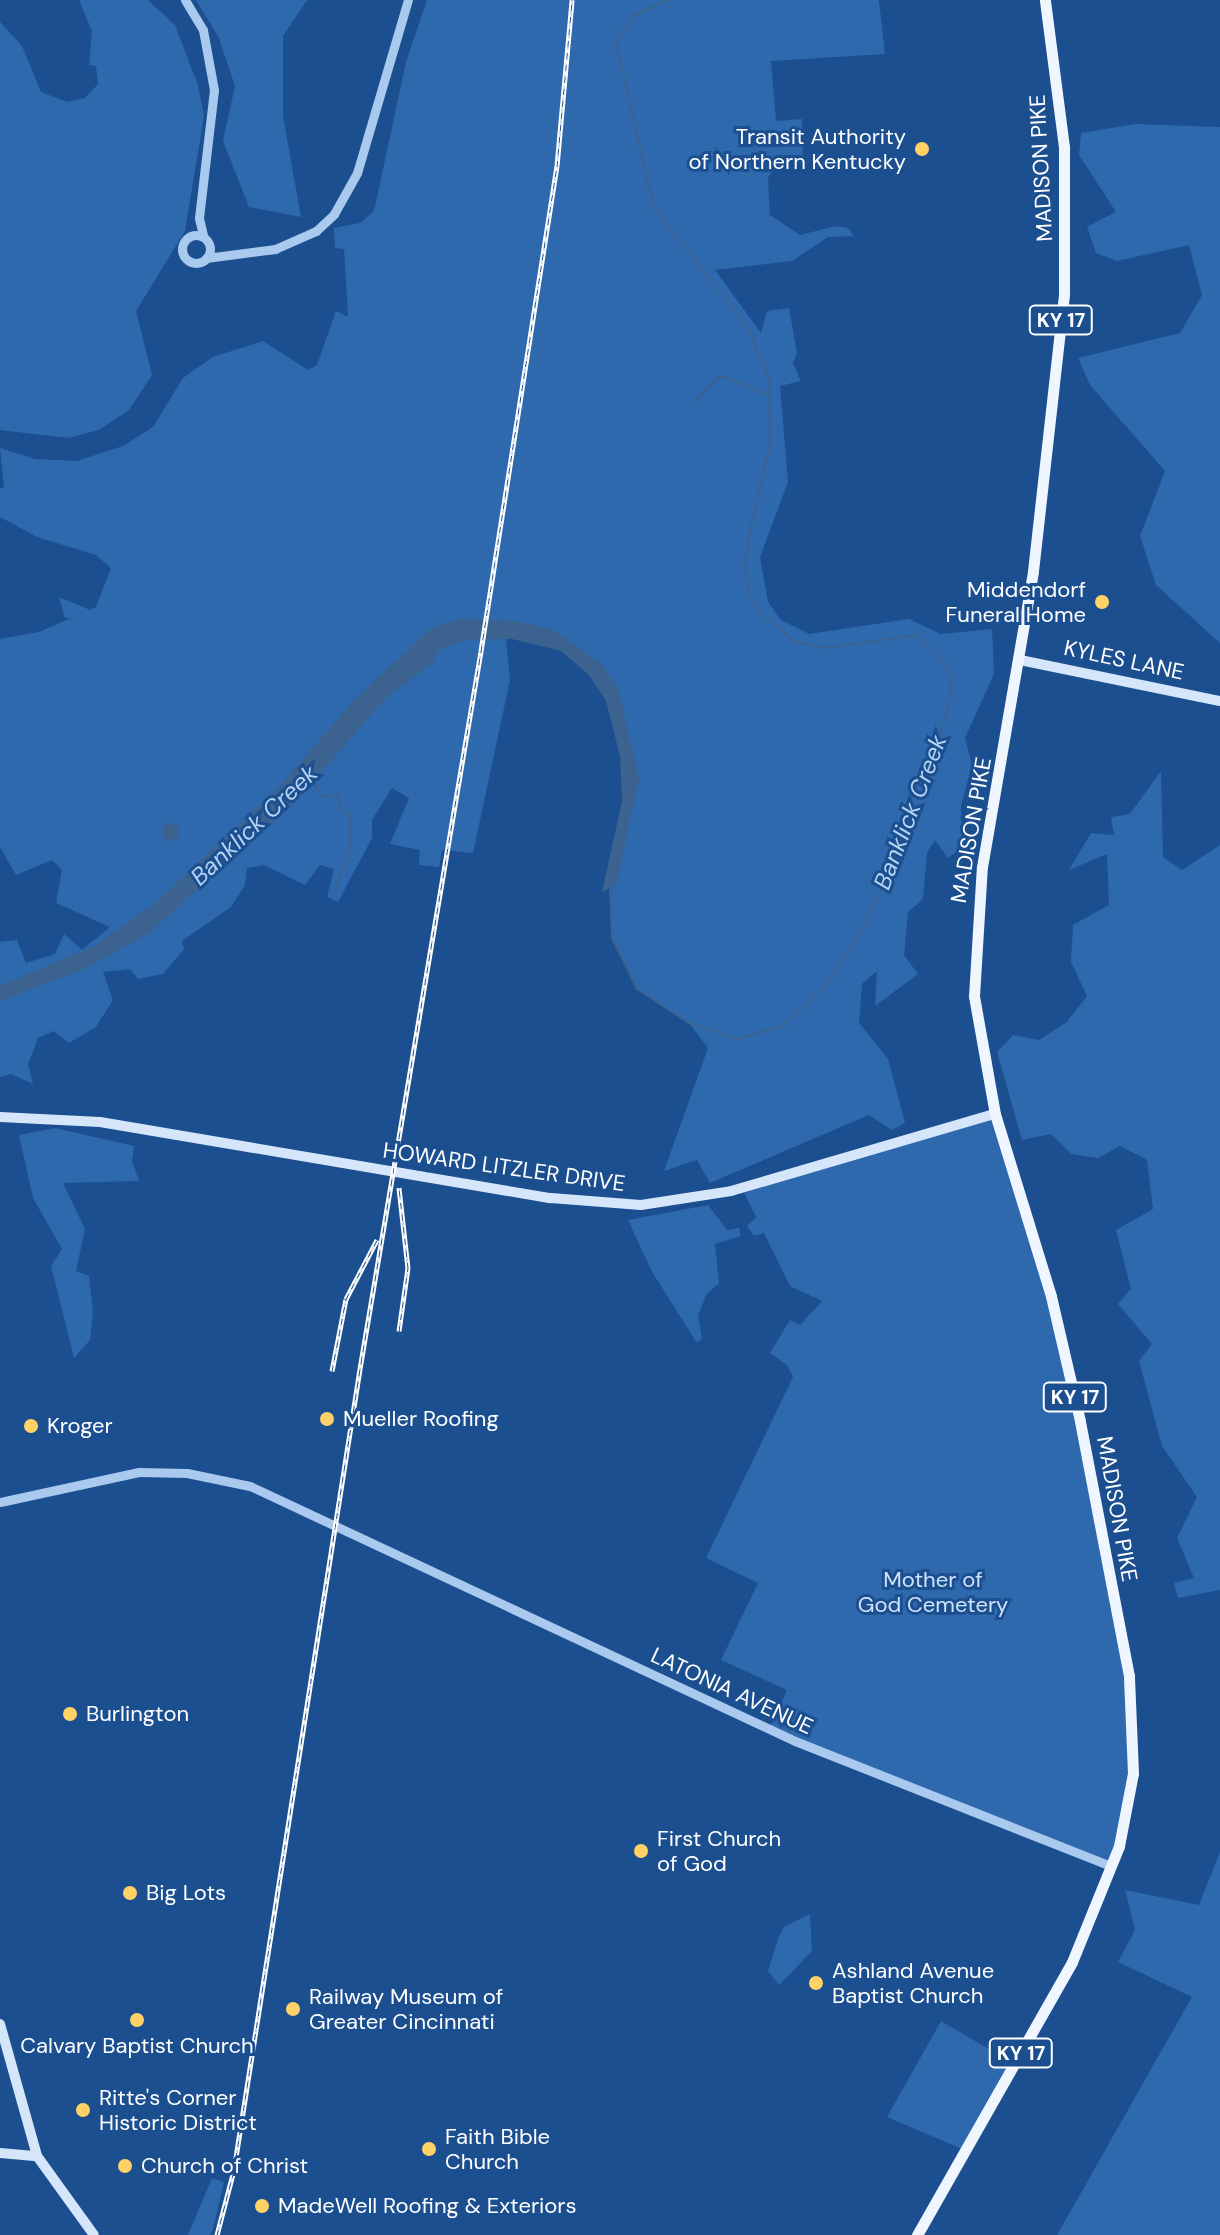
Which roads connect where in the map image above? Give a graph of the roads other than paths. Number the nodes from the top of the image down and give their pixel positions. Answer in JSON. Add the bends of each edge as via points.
{"nodes":[{"id":1,"x":185,"y":0,"type":"edge"},
{"id":2,"x":408,"y":0,"type":"edge"},
{"id":3,"x":1045,"y":0,"type":"edge"},
{"id":4,"x":199,"y":218,"type":"junction"},
{"id":5,"x":189,"y":236,"type":"junction"},
{"id":6,"x":206,"y":240,"type":"junction"},
{"id":7,"x":228,"y":252,"type":"junction"},
{"id":8,"x":206,"y":258,"type":"junction"},
{"id":9,"x":1020,"y":660,"type":"junction"},
{"id":10,"x":1220,"y":701,"type":"edge"},
{"id":11,"x":995,"y":1114,"type":"junction"},
{"id":12,"x":0,"y":1117,"type":"edge"},
{"id":13,"x":0,"y":1502,"type":"edge"},
{"id":14,"x":1111,"y":1866,"type":"junction"},
{"id":15,"x":0,"y":2024,"type":"edge"},
{"id":16,"x":0,"y":2153,"type":"edge"},
{"id":17,"x":37,"y":2156,"type":"junction"},
{"id":18,"x":94,"y":2235,"type":"edge"},
{"id":19,"x":917,"y":2235,"type":"edge"}],
"edges":[{"from":1,"to":4,"type":"street","via":[[203,30],[214,90]]},
{"from":2,"to":7,"type":"street","via":[[357,173],[334,214],[297,242]]},
{"from":3,"to":9,"type":"main road","name":"MADISON PIKE","number":"KY 17","via":[[1064,147],[1067,222],[1046,465]]},
{"from":4,"to":5,"type":"street"},
{"from":4,"to":6,"type":"street"},
{"from":5,"to":6,"type":"street"},
{"from":5,"to":8,"type":"street","via":[[182,243],[184,258],[198,263]]},
{"from":6,"to":7,"type":"street"},
{"from":6,"to":8,"type":"street"},
{"from":7,"to":8,"type":"street"},
{"from":9,"to":10,"type":"main road","name":"KYLES LANE"},
{"from":9,"to":11,"type":"main road","name":"MADISON PIKE","number":"KY 17","via":[[975,937],[977,1026]]},
{"from":11,"to":12,"type":"main road","name":"HOWARD LITZLER DRIVE","via":[[731,1191],[641,1205],[551,1198],[100,1122]]},
{"from":11,"to":14,"type":"main road","name":"MADISON PIKE","number":"KY 17","via":[[1062,1341],[1125,1655],[1134,1726],[1133,1773]]},
{"from":13,"to":14,"type":"street","name":"LATONIA AVENUE","via":[[113,1475],[187,1473],[259,1489],[798,1742]]},
{"from":14,"to":19,"type":"main road","number":"KY 17","via":[[1072,1962]]},
{"from":15,"to":17,"type":"main road"},
{"from":16,"to":17,"type":"main road"},
{"from":17,"to":18,"type":"main road"}]}
